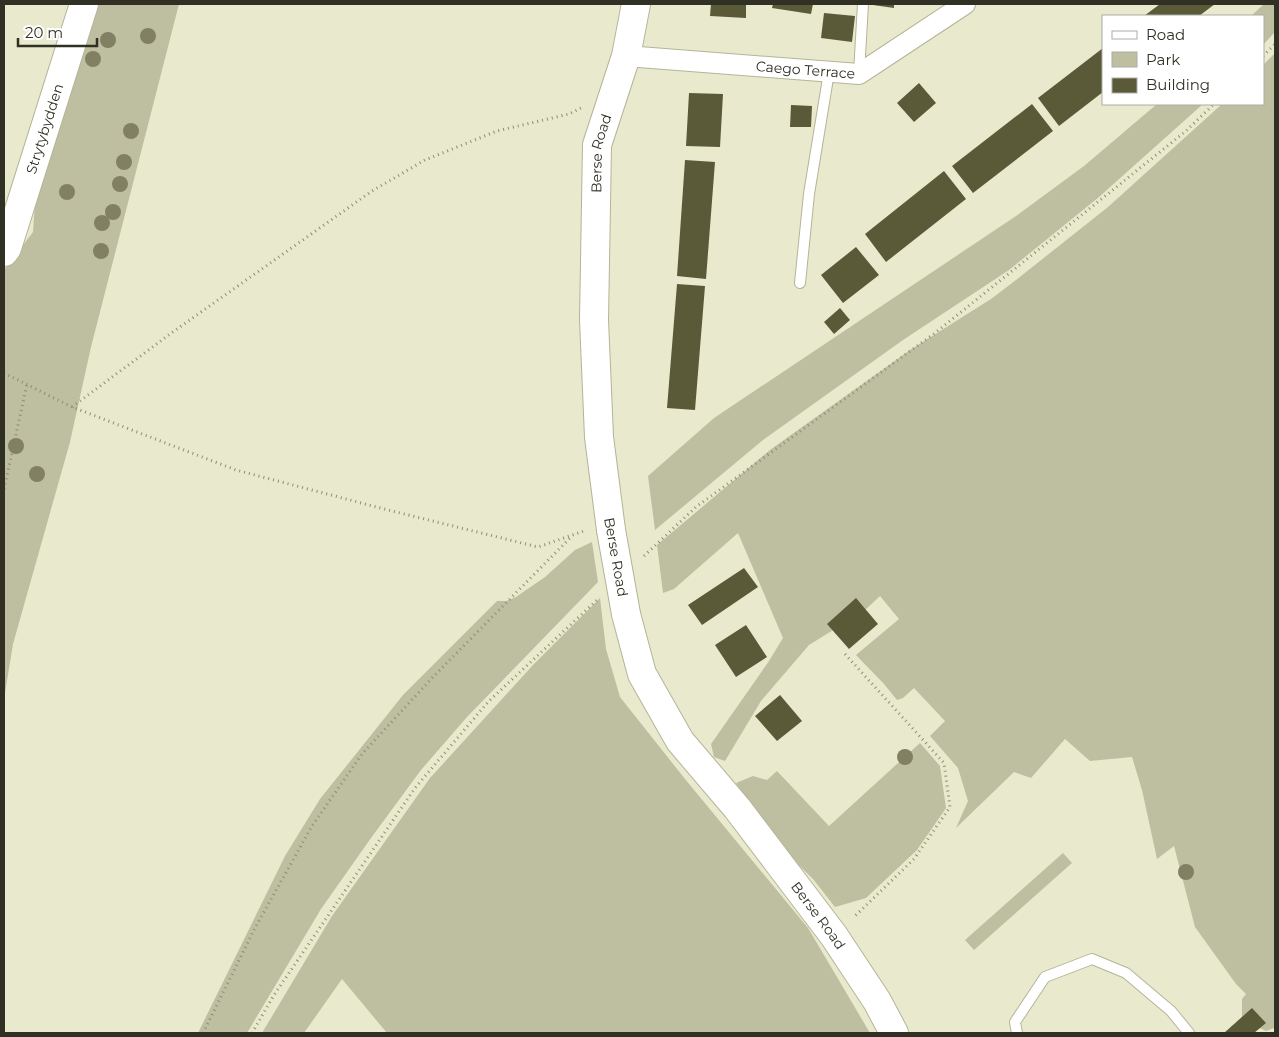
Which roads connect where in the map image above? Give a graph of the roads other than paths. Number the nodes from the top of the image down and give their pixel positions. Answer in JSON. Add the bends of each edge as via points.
{"nodes":[{"id":1,"x":84,"y":4,"type":"edge"},
{"id":2,"x":636,"y":4,"type":"edge"},
{"id":3,"x":864,"y":4,"type":"edge"},
{"id":4,"x":965,"y":4,"type":"edge"},
{"id":5,"x":626,"y":56,"type":"junction"},
{"id":6,"x":829,"y":72,"type":"junction"},
{"id":7,"x":859,"y":74,"type":"junction"},
{"id":8,"x":4,"y":252,"type":"edge"},
{"id":9,"x":800,"y":282,"type":"dead end"},
{"id":10,"x":894,"y":1033,"type":"edge"},
{"id":11,"x":1018,"y":1033,"type":"edge"},
{"id":12,"x":1189,"y":1033,"type":"edge"}],
"edges":[{"from":1,"to":8,"type":"main road","name":"Strytybydden"},
{"from":2,"to":5,"type":"main road","name":"Berse Road"},
{"from":3,"to":7,"type":"lane"},
{"from":4,"to":7,"type":"street","name":"Caego Terrace"},
{"from":5,"to":6,"type":"street","name":"Caego Terrace"},
{"from":5,"to":10,"type":"main road","name":"Berse Road","bridge":true,"via":[[597,146],[594,320],[599,437],[610,526],[626,614],[642,674],[680,741],[834,936],[877,1000]]},
{"from":6,"to":7,"type":"street","name":"Caego Terrace"},
{"from":6,"to":9,"type":"lane","via":[[809,194]]},
{"from":11,"to":12,"type":"lane","via":[[1015,1022],[1045,977],[1092,959],[1126,973],[1171,1011]]}]}
